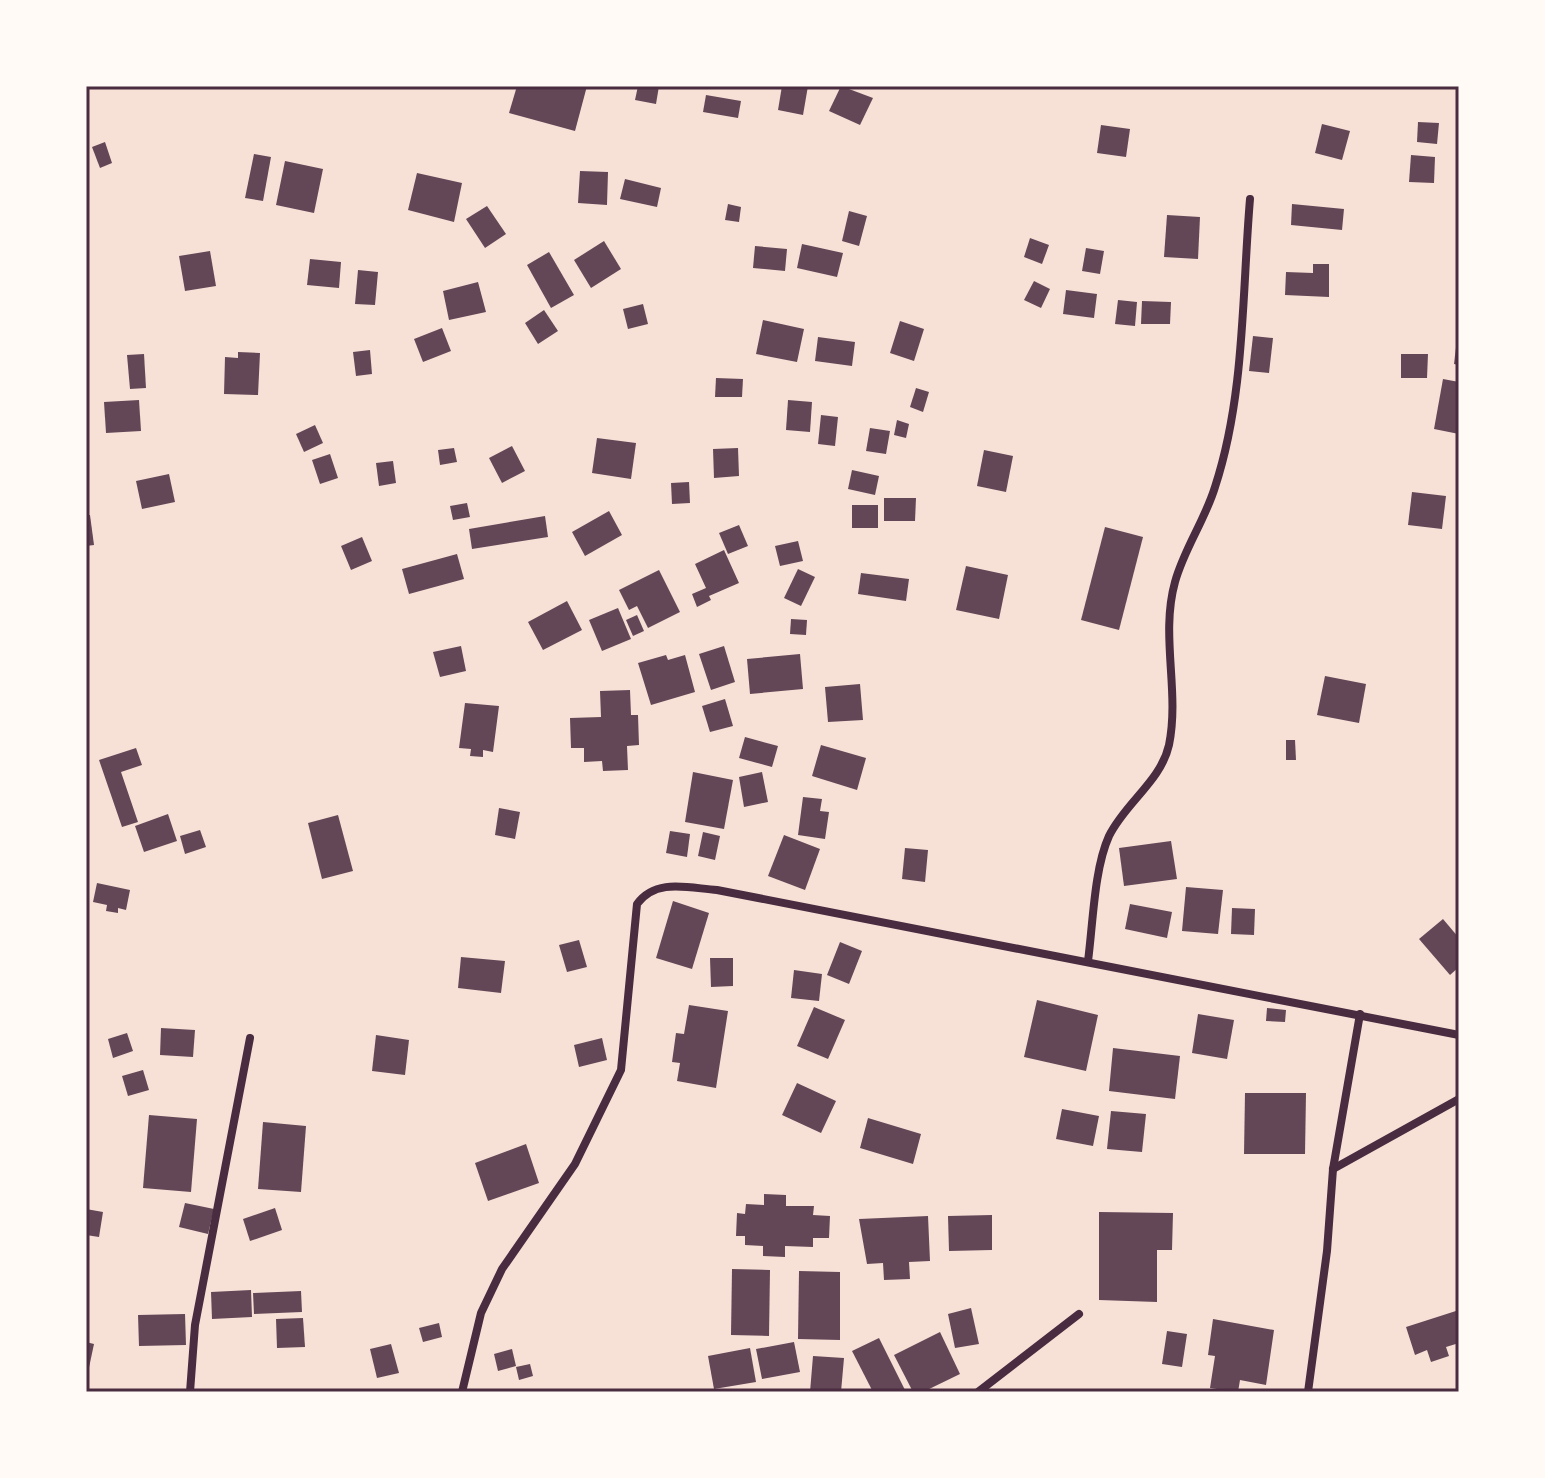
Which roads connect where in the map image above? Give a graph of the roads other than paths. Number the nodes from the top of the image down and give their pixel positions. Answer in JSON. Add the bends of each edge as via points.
{"nodes":[{"id":1,"x":1250,"y":199,"type":"dead end"},
{"id":2,"x":1088,"y":961,"type":"junction"},
{"id":3,"x":1360,"y":1014,"type":"junction"},
{"id":4,"x":1459,"y":1035,"type":"edge"},
{"id":5,"x":250,"y":1038,"type":"dead end"},
{"id":6,"x":1459,"y":1099,"type":"edge"},
{"id":7,"x":1333,"y":1169,"type":"junction"},
{"id":8,"x":1079,"y":1314,"type":"dead end"},
{"id":9,"x":190,"y":1392,"type":"edge"},
{"id":10,"x":462,"y":1392,"type":"edge"},
{"id":11,"x":978,"y":1392,"type":"edge"},
{"id":12,"x":1308,"y":1392,"type":"edge"}],
"edges":[{"from":1,"to":2,"type":"street","via":[[1233,410],[1215,489],[1175,582],[1167,629],[1168,748],[1152,779],[1109,835]]},
{"from":2,"to":3,"type":"street"},
{"from":2,"to":10,"type":"street","via":[[717,890],[664,886],[646,891],[637,904],[621,1070],[575,1164],[502,1269],[481,1313]]},
{"from":3,"to":4,"type":"street"},
{"from":3,"to":7,"type":"street"},
{"from":5,"to":9,"type":"street","via":[[195,1325]]},
{"from":6,"to":7,"type":"street"},
{"from":7,"to":12,"type":"street"},
{"from":8,"to":11,"type":"street"}]}
